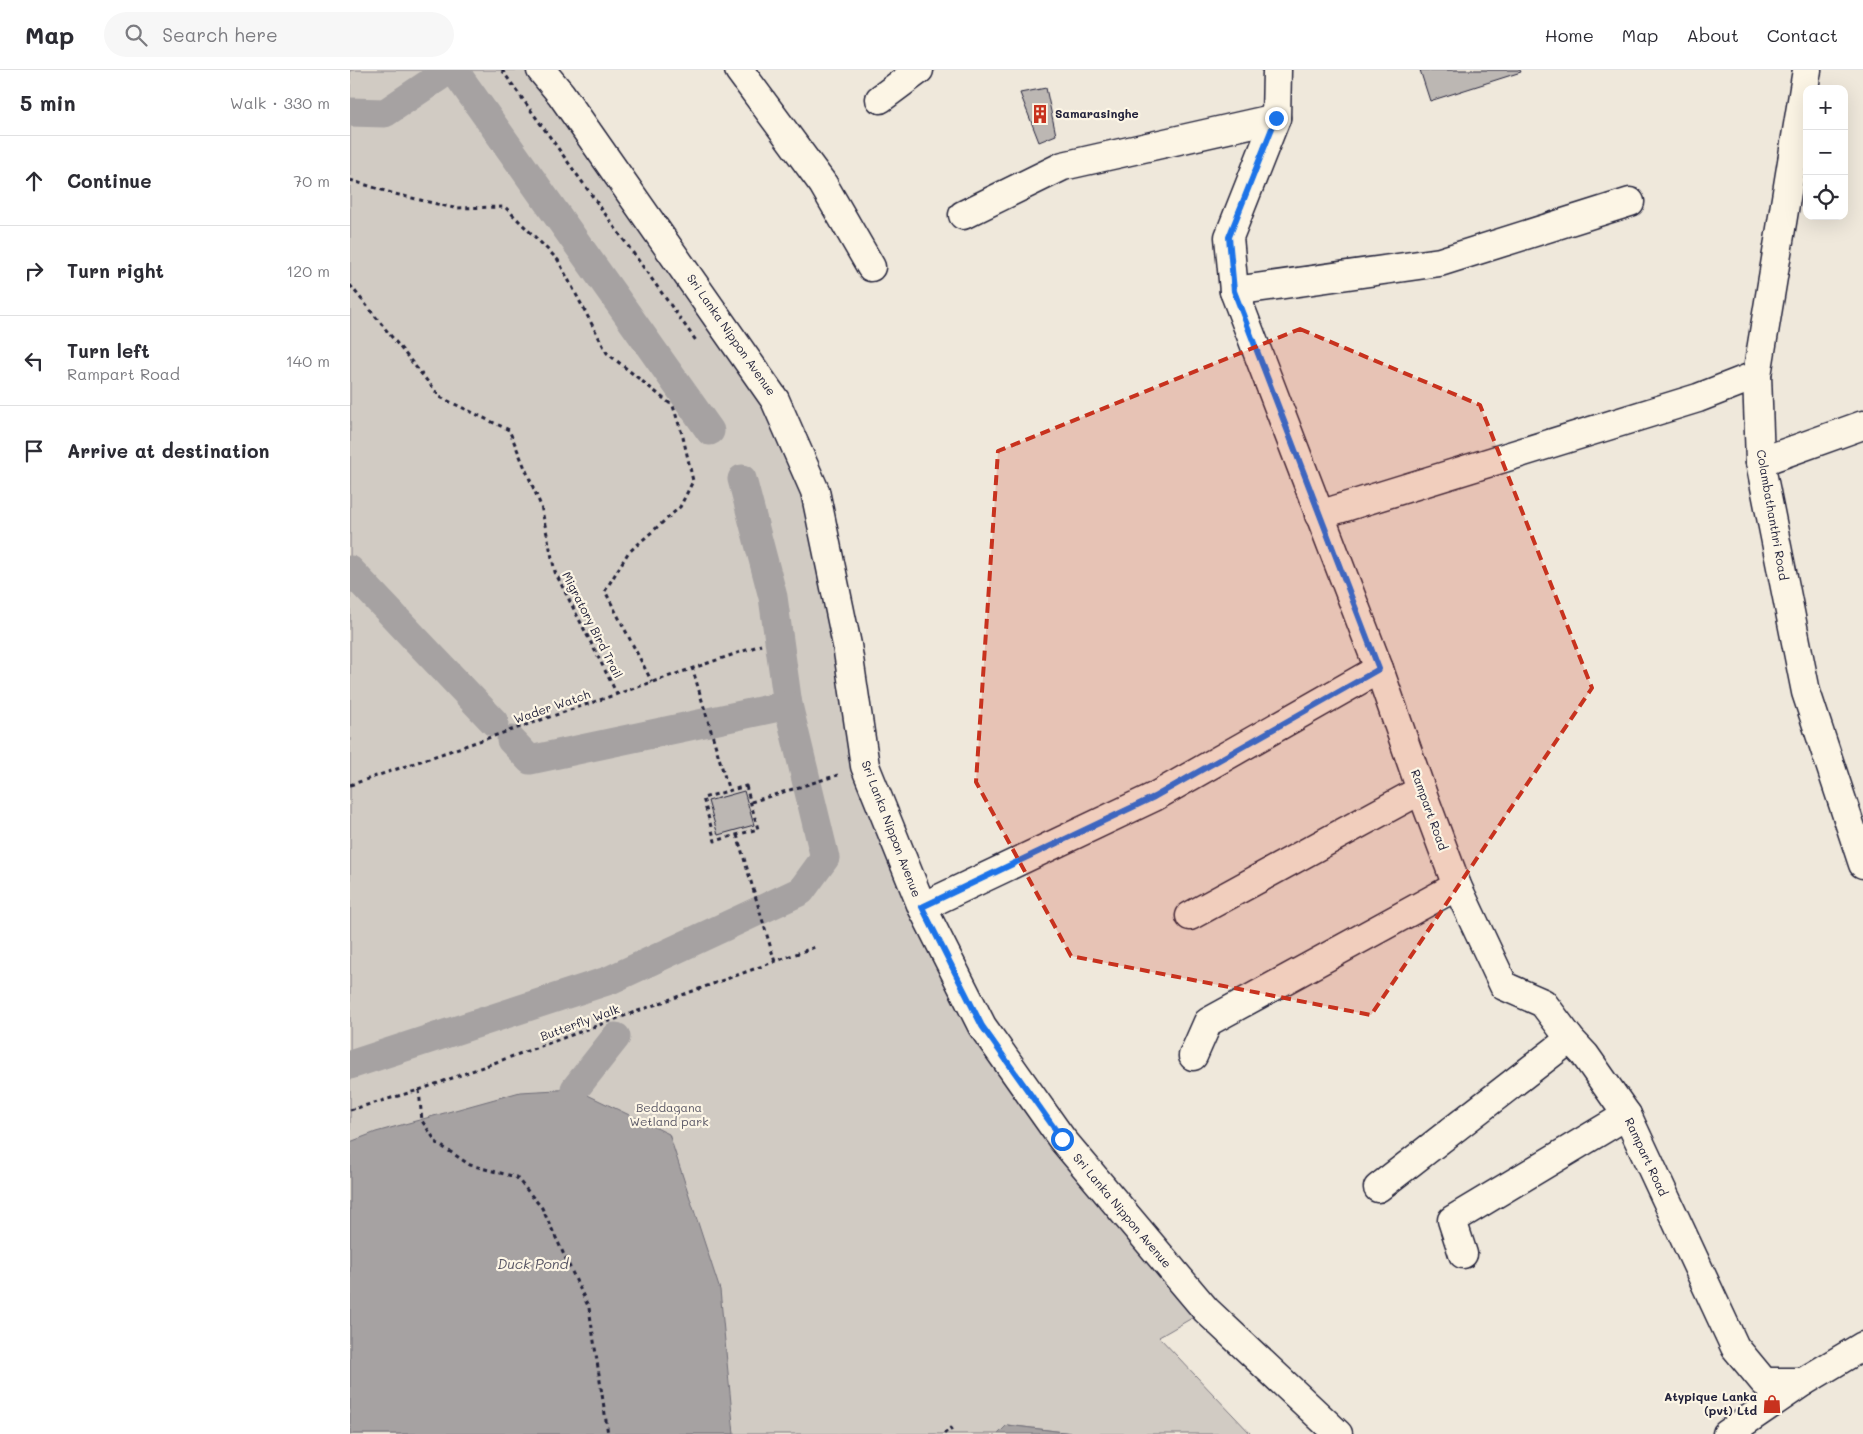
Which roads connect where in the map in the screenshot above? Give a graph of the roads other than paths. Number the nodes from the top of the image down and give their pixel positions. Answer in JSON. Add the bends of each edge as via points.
{"nodes":[{"id":1,"x":542,"y":70,"type":"edge"},
{"id":2,"x":739,"y":70,"type":"edge"},
{"id":3,"x":919,"y":70,"type":"edge"},
{"id":4,"x":1277,"y":70,"type":"edge"},
{"id":5,"x":1807,"y":70,"type":"edge"},
{"id":6,"x":880,"y":100,"type":"dead end"},
{"id":7,"x":1276,"y":118,"type":"junction"},
{"id":8,"x":1630,"y":202,"type":"dead end"},
{"id":9,"x":963,"y":215,"type":"dead end"},
{"id":10,"x":871,"y":267,"type":"dead end"},
{"id":11,"x":1234,"y":291,"type":"junction"},
{"id":12,"x":1757,"y":375,"type":"junction"},
{"id":13,"x":1863,"y":425,"type":"edge"},
{"id":14,"x":1760,"y":462,"type":"junction"},
{"id":15,"x":1319,"y":514,"type":"junction"},
{"id":16,"x":1379,"y":669,"type":"junction"},
{"id":17,"x":1421,"y":790,"type":"junction"},
{"id":18,"x":1863,"y":864,"type":"edge"},
{"id":19,"x":1457,"y":886,"type":"junction"},
{"id":20,"x":922,"y":907,"type":"junction"},
{"id":21,"x":1190,"y":916,"type":"dead end"},
{"id":22,"x":1570,"y":1040,"type":"junction"},
{"id":23,"x":1193,"y":1056,"type":"dead end"},
{"id":24,"x":1627,"y":1115,"type":"junction"},
{"id":25,"x":1378,"y":1188,"type":"dead end"},
{"id":26,"x":1463,"y":1254,"type":"dead end"},
{"id":27,"x":1863,"y":1346,"type":"edge"},
{"id":28,"x":1803,"y":1382,"type":"junction"},
{"id":29,"x":1338,"y":1434,"type":"edge"},
{"id":30,"x":1727,"y":1434,"type":"edge"}],
"edges":[{"from":1,"to":20,"type":"street","name":"Sri Lanka Nippon Avenue","via":[[775,400],[815,491],[847,645],[865,766]]},
{"from":2,"to":10,"type":"street","via":[[823,184]]},
{"from":3,"to":6,"type":"street"},
{"from":4,"to":7,"type":"street","name":"Rampart Road"},
{"from":5,"to":12,"type":"street","name":"Colambathanthri Road"},
{"from":7,"to":9,"type":"street","via":[[1064,166]]},
{"from":7,"to":11,"type":"street","name":"Rampart Road","via":[[1229,237]]},
{"from":8,"to":11,"type":"street","via":[[1440,262]]},
{"from":11,"to":15,"type":"street","name":"Rampart Road"},
{"from":12,"to":14,"type":"street","name":"Colambathanthri Road"},
{"from":12,"to":15,"type":"street","via":[[1698,398]]},
{"from":13,"to":14,"type":"street"},
{"from":14,"to":18,"type":"street","name":"Colambathanthri Road","via":[[1806,692]]},
{"from":15,"to":16,"type":"street","name":"Rampart Road"},
{"from":16,"to":17,"type":"street","name":"Rampart Road"},
{"from":16,"to":20,"type":"street","via":[[1154,797]]},
{"from":17,"to":19,"type":"street","name":"Rampart Road"},
{"from":17,"to":21,"type":"street"},
{"from":19,"to":22,"type":"street","name":"Rampart Road","via":[[1504,986],[1543,1003]]},
{"from":19,"to":23,"type":"street","via":[[1208,1022]]},
{"from":20,"to":29,"type":"street","name":"Sri Lanka Nippon Avenue","via":[[982,1026],[1062,1139],[1206,1310]]},
{"from":22,"to":24,"type":"street","name":"Rampart Road","via":[[1586,1055]]},
{"from":22,"to":25,"type":"street"},
{"from":24,"to":26,"type":"street","via":[[1452,1220]]},
{"from":24,"to":28,"type":"street","name":"Rampart Road","via":[[1735,1347],[1764,1382]]},
{"from":27,"to":28,"type":"street"},
{"from":28,"to":30,"type":"street"}]}
